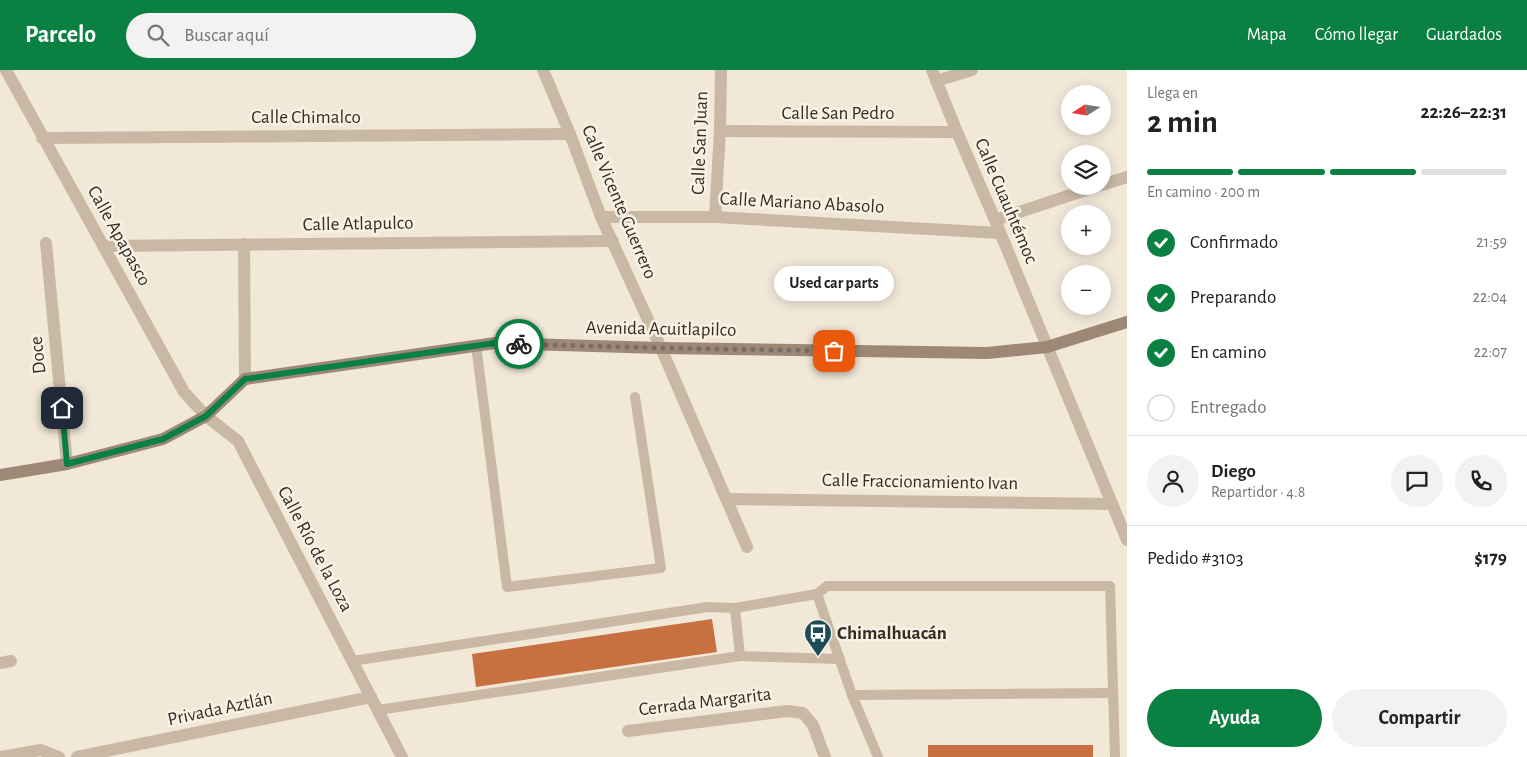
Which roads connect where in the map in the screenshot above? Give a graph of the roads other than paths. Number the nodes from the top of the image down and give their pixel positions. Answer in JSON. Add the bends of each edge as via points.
{"nodes":[{"id":1,"x":6,"y":70,"type":"edge"},
{"id":2,"x":543,"y":70,"type":"edge"},
{"id":3,"x":721,"y":70,"type":"edge"},
{"id":4,"x":972,"y":70,"type":"edge"},
{"id":5,"x":934,"y":75,"type":"edge"},
{"id":6,"x":720,"y":132,"type":"junction"},
{"id":7,"x":956,"y":132,"type":"junction"},
{"id":8,"x":570,"y":134,"type":"junction"},
{"id":9,"x":42,"y":138,"type":"junction"},
{"id":10,"x":1127,"y":177,"type":"edge"},
{"id":11,"x":1111,"y":182,"type":"edge"},
{"id":12,"x":1071,"y":195,"type":"edge"},
{"id":13,"x":601,"y":217,"type":"junction"},
{"id":14,"x":715,"y":217,"type":"junction"},
{"id":15,"x":995,"y":220,"type":"junction"},
{"id":16,"x":1000,"y":233,"type":"junction"},
{"id":17,"x":613,"y":241,"type":"junction"},
{"id":18,"x":46,"y":243,"type":"dead end"},
{"id":19,"x":244,"y":244,"type":"junction"},
{"id":20,"x":103,"y":246,"type":"junction"},
{"id":21,"x":1127,"y":322,"type":"edge"},
{"id":22,"x":476,"y":345,"type":"junction"},
{"id":23,"x":1047,"y":347,"type":"junction"},
{"id":24,"x":661,"y":348,"type":"junction"},
{"id":25,"x":245,"y":379,"type":"junction"},
{"id":26,"x":634,"y":397,"type":"dead end"},
{"id":27,"x":206,"y":416,"type":"junction"},
{"id":28,"x":67,"y":464,"type":"junction"},
{"id":29,"x":0,"y":475,"type":"edge"},
{"id":30,"x":726,"y":499,"type":"junction"},
{"id":31,"x":1112,"y":504,"type":"junction"},
{"id":32,"x":1127,"y":540,"type":"edge"},
{"id":33,"x":747,"y":547,"type":"dead end"},
{"id":34,"x":816,"y":594,"type":"junction"},
{"id":35,"x":735,"y":608,"type":"junction"},
{"id":36,"x":740,"y":656,"type":"junction"},
{"id":37,"x":840,"y":659,"type":"junction"},
{"id":38,"x":352,"y":661,"type":"junction"},
{"id":39,"x":1113,"y":693,"type":"junction"},
{"id":40,"x":852,"y":695,"type":"junction"},
{"id":41,"x":371,"y":697,"type":"junction"},
{"id":42,"x":378,"y":710,"type":"junction"},
{"id":43,"x":628,"y":731,"type":"dead end"},
{"id":44,"x":0,"y":757,"type":"edge"},
{"id":45,"x":60,"y":757,"type":"edge"},
{"id":46,"x":77,"y":757,"type":"edge"},
{"id":47,"x":402,"y":757,"type":"edge"},
{"id":48,"x":825,"y":757,"type":"edge"},
{"id":49,"x":878,"y":757,"type":"edge"},
{"id":50,"x":1115,"y":757,"type":"edge"}],
"edges":[{"from":1,"to":9,"type":"street","name":"Calle Apapasco"},
{"from":2,"to":8,"type":"street","name":"Calle Vicente Guerrero"},
{"from":3,"to":6,"type":"street","name":"Calle San Juan"},
{"from":4,"to":5,"type":"street"},
{"from":5,"to":7,"type":"street","name":"Calle Cuauhtémoc"},
{"from":6,"to":7,"type":"street","name":"Calle San Pedro"},
{"from":6,"to":14,"type":"street","name":"Calle San Juan"},
{"from":7,"to":15,"type":"street","name":"Calle Cuauhtémoc"},
{"from":8,"to":9,"type":"street","name":"Calle Chimalco"},
{"from":8,"to":13,"type":"street","name":"Calle Vicente Guerrero"},
{"from":9,"to":20,"type":"street","name":"Calle Apapasco"},
{"from":10,"to":11,"type":"street"},
{"from":12,"to":15,"type":"street"},
{"from":13,"to":14,"type":"street","name":"Calle Mariano Abasolo"},
{"from":13,"to":17,"type":"street","name":"Calle Vicente Guerrero"},
{"from":14,"to":16,"type":"street","name":"Calle Mariano Abasolo"},
{"from":15,"to":16,"type":"street","name":"Calle Cuauhtémoc"},
{"from":16,"to":23,"type":"street","name":"Calle Cuauhtémoc"},
{"from":17,"to":19,"type":"street","name":"Calle Atlapulco"},
{"from":17,"to":24,"type":"street","name":"Calle Vicente Guerrero"},
{"from":18,"to":28,"type":"street","name":"Doce"},
{"from":19,"to":20,"type":"street","name":"Calle Atlapulco"},
{"from":19,"to":25,"type":"street"},
{"from":20,"to":27,"type":"street","name":"Calle Apapasco","via":[[184,392]]},
{"from":21,"to":23,"type":"main road","name":"Avenida Acuitlapilco"},
{"from":22,"to":24,"type":"main road","name":"Avenida Acuitlapilco"},
{"from":22,"to":25,"type":"main road","name":"Avenida Acuitlapilco"},
{"from":22,"to":26,"type":"lane","via":[[507,587],[661,568]]},
{"from":23,"to":24,"type":"main road","name":"Avenida Acuitlapilco","via":[[987,353]]},
{"from":23,"to":31,"type":"street","name":"Calle Cuauhtémoc"},
{"from":24,"to":30,"type":"street","name":"Calle Vicente Guerrero"},
{"from":25,"to":27,"type":"main road"},
{"from":27,"to":28,"type":"main road","via":[[163,439]]},
{"from":27,"to":38,"type":"street","name":"Calle Río de la Loza","via":[[238,441]]},
{"from":28,"to":29,"type":"main road"},
{"from":30,"to":31,"type":"street","name":"Calle Fraccionamiento Ivan"},
{"from":30,"to":33,"type":"street","name":"Calle Vicente Guerrero"},
{"from":31,"to":32,"type":"street","name":"Calle Cuauhtémoc"},
{"from":34,"to":35,"type":"lane"},
{"from":34,"to":37,"type":"lane"},
{"from":34,"to":39,"type":"lane","via":[[826,586],[1110,586]]},
{"from":35,"to":36,"type":"lane"},
{"from":35,"to":38,"type":"lane","via":[[708,607]]},
{"from":36,"to":37,"type":"lane"},
{"from":36,"to":42,"type":"lane"},
{"from":37,"to":40,"type":"lane"},
{"from":38,"to":41,"type":"street","name":"Calle Río de la Loza"},
{"from":39,"to":40,"type":"lane"},
{"from":39,"to":50,"type":"lane"},
{"from":40,"to":49,"type":"lane"},
{"from":41,"to":42,"type":"street","name":"Calle Río de la Loza"},
{"from":41,"to":46,"type":"street","name":"Privada Aztlán"},
{"from":42,"to":47,"type":"street"},
{"from":43,"to":48,"type":"street","name":"Cerrada Margarita","via":[[787,711],[803,713],[813,725]]},
{"from":44,"to":45,"type":"street","via":[[41,750]]}]}
